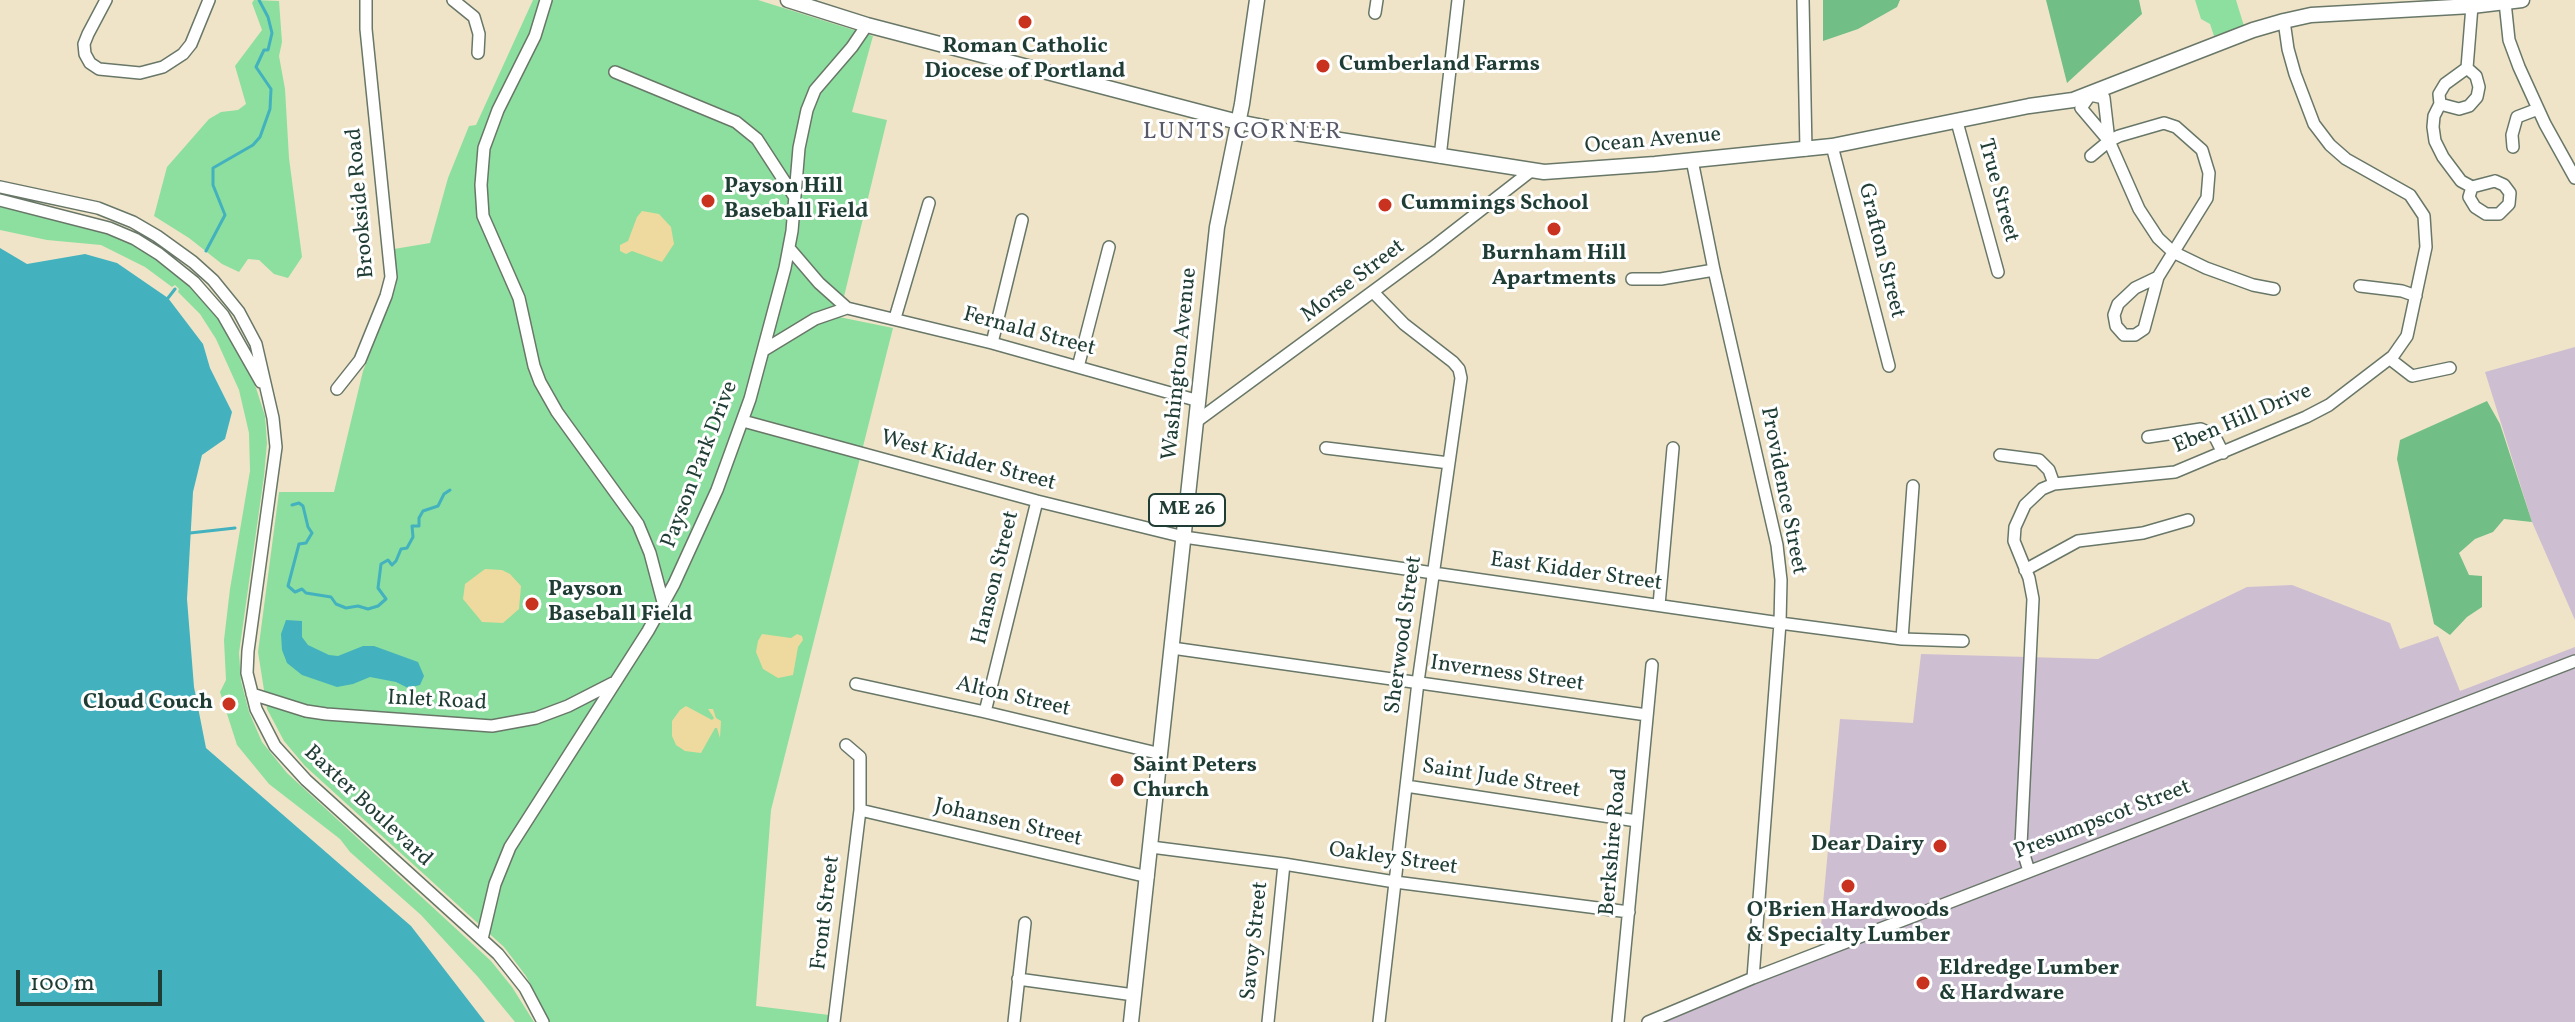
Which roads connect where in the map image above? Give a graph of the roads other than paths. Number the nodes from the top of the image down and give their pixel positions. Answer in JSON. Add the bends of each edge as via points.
{"nodes":[{"id":1,"x":106,"y":0,"type":"edge"},
{"id":2,"x":209,"y":0,"type":"edge"},
{"id":3,"x":366,"y":0,"type":"edge"},
{"id":4,"x":453,"y":0,"type":"edge"},
{"id":5,"x":546,"y":0,"type":"edge"},
{"id":6,"x":788,"y":0,"type":"edge"},
{"id":7,"x":1257,"y":0,"type":"edge"},
{"id":8,"x":1377,"y":0,"type":"edge"},
{"id":9,"x":1458,"y":0,"type":"edge"},
{"id":10,"x":1803,"y":0,"type":"edge"},
{"id":11,"x":2522,"y":0,"type":"edge"},
{"id":12,"x":2505,"y":2,"type":"junction"},
{"id":13,"x":821,"y":5,"type":"edge"},
{"id":14,"x":2472,"y":6,"type":"junction"},
{"id":15,"x":1375,"y":13,"type":"dead end"},
{"id":16,"x":2284,"y":21,"type":"junction"},
{"id":17,"x":867,"y":25,"type":"junction"},
{"id":18,"x":478,"y":53,"type":"dead end"},
{"id":19,"x":2467,"y":68,"type":"junction"},
{"id":20,"x":615,"y":72,"type":"dead end"},
{"id":21,"x":2090,"y":95,"type":"junction"},
{"id":22,"x":2440,"y":104,"type":"junction"},
{"id":23,"x":2538,"y":109,"type":"junction"},
{"id":24,"x":1238,"y":122,"type":"junction"},
{"id":25,"x":1957,"y":122,"type":"junction"},
{"id":26,"x":2109,"y":141,"type":"junction"},
{"id":27,"x":1832,"y":146,"type":"junction"},
{"id":28,"x":2513,"y":147,"type":"dead end"},
{"id":29,"x":1806,"y":150,"type":"junction"},
{"id":30,"x":2091,"y":156,"type":"dead end"},
{"id":31,"x":1440,"y":157,"type":"junction"},
{"id":32,"x":1692,"y":160,"type":"junction"},
{"id":33,"x":1531,"y":171,"type":"junction"},
{"id":34,"x":2575,"y":178,"type":"edge"},
{"id":35,"x":0,"y":187,"type":"edge"},
{"id":36,"x":2472,"y":187,"type":"dead end"},
{"id":37,"x":795,"y":197,"type":"junction"},
{"id":38,"x":0,"y":200,"type":"edge"},
{"id":39,"x":929,"y":203,"type":"dead end"},
{"id":40,"x":1022,"y":220,"type":"dead end"},
{"id":41,"x":1109,"y":247,"type":"dead end"},
{"id":42,"x":789,"y":248,"type":"junction"},
{"id":43,"x":2173,"y":252,"type":"junction"},
{"id":44,"x":1714,"y":270,"type":"junction"},
{"id":45,"x":1998,"y":272,"type":"dead end"},
{"id":46,"x":2158,"y":277,"type":"junction"},
{"id":47,"x":1632,"y":279,"type":"dead end"},
{"id":48,"x":2360,"y":286,"type":"dead end"},
{"id":49,"x":2274,"y":289,"type":"dead end"},
{"id":50,"x":1373,"y":292,"type":"junction"},
{"id":51,"x":2416,"y":296,"type":"junction"},
{"id":52,"x":847,"y":308,"type":"junction"},
{"id":53,"x":895,"y":318,"type":"junction"},
{"id":54,"x":992,"y":343,"type":"junction"},
{"id":55,"x":764,"y":350,"type":"junction"},
{"id":56,"x":2390,"y":359,"type":"junction"},
{"id":57,"x":1889,"y":366,"type":"dead end"},
{"id":58,"x":1078,"y":367,"type":"junction"},
{"id":59,"x":2450,"y":368,"type":"dead end"},
{"id":60,"x":337,"y":389,"type":"dead end"},
{"id":61,"x":267,"y":395,"type":"junction"},
{"id":62,"x":1199,"y":401,"type":"junction"},
{"id":63,"x":743,"y":421,"type":"junction"},
{"id":64,"x":1197,"y":421,"type":"junction"},
{"id":65,"x":2148,"y":437,"type":"dead end"},
{"id":66,"x":1326,"y":448,"type":"dead end"},
{"id":67,"x":1673,"y":448,"type":"dead end"},
{"id":68,"x":2223,"y":453,"type":"junction"},
{"id":69,"x":2000,"y":455,"type":"dead end"},
{"id":70,"x":1449,"y":463,"type":"junction"},
{"id":71,"x":2054,"y":484,"type":"junction"},
{"id":72,"x":1913,"y":486,"type":"dead end"},
{"id":73,"x":1037,"y":501,"type":"junction"},
{"id":74,"x":2188,"y":520,"type":"dead end"},
{"id":75,"x":1184,"y":537,"type":"junction"},
{"id":76,"x":2025,"y":570,"type":"junction"},
{"id":77,"x":1434,"y":573,"type":"junction"},
{"id":78,"x":663,"y":602,"type":"junction"},
{"id":79,"x":1659,"y":605,"type":"junction"},
{"id":80,"x":1780,"y":623,"type":"junction"},
{"id":81,"x":1902,"y":639,"type":"junction"},
{"id":82,"x":1963,"y":641,"type":"dead end"},
{"id":83,"x":1172,"y":648,"type":"junction"},
{"id":84,"x":2575,"y":661,"type":"edge"},
{"id":85,"x":1652,"y":665,"type":"dead end"},
{"id":86,"x":1418,"y":682,"type":"junction"},
{"id":87,"x":614,"y":683,"type":"junction"},
{"id":88,"x":856,"y":684,"type":"dead end"},
{"id":89,"x":252,"y":694,"type":"junction"},
{"id":90,"x":985,"y":712,"type":"junction"},
{"id":91,"x":1647,"y":715,"type":"junction"},
{"id":92,"x":846,"y":745,"type":"dead end"},
{"id":93,"x":1161,"y":754,"type":"junction"},
{"id":94,"x":1406,"y":786,"type":"junction"},
{"id":95,"x":860,"y":810,"type":"junction"},
{"id":96,"x":1637,"y":821,"type":"junction"},
{"id":97,"x":1151,"y":847,"type":"junction"},
{"id":98,"x":1284,"y":864,"type":"junction"},
{"id":99,"x":2029,"y":871,"type":"junction"},
{"id":100,"x":1148,"y":877,"type":"junction"},
{"id":101,"x":1395,"y":882,"type":"junction"},
{"id":102,"x":1629,"y":912,"type":"junction"},
{"id":103,"x":1025,"y":923,"type":"dead end"},
{"id":104,"x":482,"y":939,"type":"junction"},
{"id":105,"x":1753,"y":978,"type":"junction"},
{"id":106,"x":1018,"y":979,"type":"junction"},
{"id":107,"x":1134,"y":995,"type":"junction"},
{"id":108,"x":543,"y":1022,"type":"edge"},
{"id":109,"x":834,"y":1022,"type":"edge"},
{"id":110,"x":1014,"y":1022,"type":"edge"},
{"id":111,"x":1131,"y":1022,"type":"edge"},
{"id":112,"x":1268,"y":1022,"type":"edge"},
{"id":113,"x":1379,"y":1022,"type":"edge"},
{"id":114,"x":1618,"y":1022,"type":"edge"},
{"id":115,"x":1648,"y":1022,"type":"edge"}],
"edges":[{"from":1,"to":2,"type":"street","via":[[84,44],[85,54],[99,69],[140,73],[183,54]]},
{"from":3,"to":60,"type":"street","name":"Brookside Road","via":[[391,277],[360,360]]},
{"from":4,"to":18,"type":"street","via":[[474,17]]},
{"from":5,"to":78,"type":"street","via":[[484,148],[483,216],[519,298],[540,382],[638,524]]},
{"from":6,"to":13,"type":"main road","name":"Ocean Avenue"},
{"from":7,"to":24,"type":"main road","name":"Washington Avenue","number":"ME 26"},
{"from":8,"to":15,"type":"street"},
{"from":9,"to":31,"type":"street"},
{"from":10,"to":29,"type":"street"},
{"from":11,"to":12,"type":"main road","name":"Ocean Avenue"},
{"from":12,"to":14,"type":"main road","name":"Ocean Avenue"},
{"from":12,"to":23,"type":"street","via":[[2509,40]]},
{"from":13,"to":17,"type":"main road","name":"Ocean Avenue"},
{"from":14,"to":16,"type":"main road","name":"Ocean Avenue"},
{"from":14,"to":19,"type":"street"},
{"from":16,"to":21,"type":"main road","name":"Ocean Avenue"},
{"from":16,"to":51,"type":"street","name":"Eben Hill Drive","via":[[2295,74],[2314,124],[2346,159],[2410,195],[2424,216],[2426,247]]},
{"from":17,"to":24,"type":"main road","name":"Ocean Avenue"},
{"from":17,"to":37,"type":"street","name":"Payson Park Drive","via":[[810,100]]},
{"from":19,"to":22,"type":"street","via":[[2445,84]]},
{"from":19,"to":22,"type":"street","via":[[2476,76],[2477,97],[2459,109]]},
{"from":20,"to":37,"type":"street","via":[[736,122],[757,139]]},
{"from":21,"to":25,"type":"main road","name":"Ocean Avenue"},
{"from":21,"to":26,"type":"street","via":[[2104,98]]},
{"from":21,"to":26,"type":"street","via":[[2081,108]]},
{"from":22,"to":36,"type":"street","via":[[2434,116],[2435,141],[2452,171]]},
{"from":23,"to":28,"type":"street","via":[[2517,117]]},
{"from":23,"to":34,"type":"street"},
{"from":24,"to":31,"type":"main road","name":"Ocean Avenue"},
{"from":24,"to":62,"type":"main road","name":"Washington Avenue","number":"ME 26","via":[[1217,227]]},
{"from":25,"to":27,"type":"main road","name":"Ocean Avenue"},
{"from":25,"to":45,"type":"street","name":"True Street"},
{"from":26,"to":30,"type":"street"},
{"from":26,"to":43,"type":"street","via":[[2145,219]]},
{"from":26,"to":43,"type":"street","via":[[2164,123],[2202,150],[2209,173],[2207,198]]},
{"from":27,"to":29,"type":"main road","name":"Ocean Avenue"},
{"from":27,"to":57,"type":"street","name":"Grafton Street"},
{"from":29,"to":32,"type":"main road","name":"Ocean Avenue"},
{"from":31,"to":33,"type":"main road","name":"Ocean Avenue"},
{"from":32,"to":33,"type":"main road","name":"Ocean Avenue"},
{"from":32,"to":44,"type":"street","name":"Providence Street"},
{"from":33,"to":50,"type":"street","name":"Morse Street"},
{"from":35,"to":61,"type":"street","name":"Baxter Boulevard","via":[[116,215],[179,251],[239,312],[256,344]]},
{"from":37,"to":42,"type":"street","name":"Payson Park Drive"},
{"from":38,"to":61,"type":"street","name":"Baxter Boulevard","via":[[109,228],[167,259],[223,315]]},
{"from":39,"to":53,"type":"street"},
{"from":40,"to":54,"type":"street"},
{"from":41,"to":58,"type":"street"},
{"from":42,"to":52,"type":"street"},
{"from":42,"to":55,"type":"street","name":"Payson Park Drive"},
{"from":43,"to":46,"type":"street"},
{"from":43,"to":49,"type":"street","via":[[2227,277]]},
{"from":44,"to":47,"type":"street"},
{"from":44,"to":80,"type":"street","name":"Providence Street","via":[[1777,545]]},
{"from":46,"to":46,"type":"street","via":[[2118,304],[2116,326],[2124,335],[2144,329]]},
{"from":48,"to":51,"type":"street"},
{"from":50,"to":64,"type":"street","name":"Morse Street"},
{"from":50,"to":70,"type":"street","name":"Sherwood Street","via":[[1459,369]]},
{"from":51,"to":56,"type":"street","name":"Eben Hill Drive","via":[[2407,336]]},
{"from":52,"to":53,"type":"street","name":"Fernald Street"},
{"from":52,"to":55,"type":"street","via":[[815,319]]},
{"from":53,"to":54,"type":"street","name":"Fernald Street"},
{"from":54,"to":58,"type":"street","name":"Fernald Street"},
{"from":55,"to":63,"type":"street","name":"Payson Park Drive"},
{"from":56,"to":59,"type":"street","via":[[2412,376]]},
{"from":56,"to":68,"type":"street","name":"Eben Hill Drive","via":[[2320,411]]},
{"from":58,"to":62,"type":"street","name":"Fernald Street"},
{"from":61,"to":89,"type":"street","name":"Baxter Boulevard","via":[[275,464],[248,651]]},
{"from":62,"to":64,"type":"main road","name":"Washington Avenue","number":"ME 26"},
{"from":63,"to":73,"type":"street","name":"West Kidder Street"},
{"from":63,"to":78,"type":"street","name":"Payson Park Drive","via":[[702,526]]},
{"from":64,"to":75,"type":"main road","name":"Washington Avenue","number":"ME 26"},
{"from":65,"to":68,"type":"street","via":[[2201,429],[2214,435]]},
{"from":66,"to":70,"type":"street"},
{"from":67,"to":79,"type":"street"},
{"from":68,"to":71,"type":"street","name":"Eben Hill Drive","via":[[2175,472]]},
{"from":69,"to":71,"type":"street","via":[[2039,460]]},
{"from":70,"to":77,"type":"street","name":"Sherwood Street"},
{"from":71,"to":76,"type":"street","via":[[2025,505],[2015,527],[2014,541]]},
{"from":72,"to":81,"type":"street"},
{"from":73,"to":75,"type":"street","name":"West Kidder Street"},
{"from":73,"to":90,"type":"street","name":"Hanson Street"},
{"from":74,"to":76,"type":"street","via":[[2143,533],[2078,541]]},
{"from":75,"to":77,"type":"street","name":"East Kidder Street"},
{"from":75,"to":83,"type":"main road","name":"Washington Avenue","number":"ME 26"},
{"from":76,"to":99,"type":"street","via":[[2033,614],[2021,845]]},
{"from":77,"to":79,"type":"street","name":"East Kidder Street"},
{"from":77,"to":86,"type":"street","name":"Sherwood Street"},
{"from":78,"to":87,"type":"street","name":"Payson Park Drive"},
{"from":79,"to":80,"type":"street","name":"East Kidder Street"},
{"from":80,"to":81,"type":"street","name":"East Kidder Street"},
{"from":80,"to":105,"type":"street","name":"Providence Street"},
{"from":81,"to":82,"type":"street","name":"East Kidder Street"},
{"from":83,"to":86,"type":"street","name":"Inverness Street"},
{"from":83,"to":93,"type":"main road","name":"Washington Avenue","number":"ME 26"},
{"from":84,"to":99,"type":"street","name":"Presumpscot Street"},
{"from":85,"to":91,"type":"street","name":"Berkshire Road"},
{"from":86,"to":91,"type":"street","name":"Inverness Street"},
{"from":86,"to":94,"type":"street","name":"Sherwood Street"},
{"from":87,"to":89,"type":"street","name":"Inlet Road","via":[[536,718],[492,726],[326,714]]},
{"from":87,"to":104,"type":"street","name":"Payson Park Drive","via":[[510,847]]},
{"from":88,"to":90,"type":"street","name":"Alton Street"},
{"from":89,"to":104,"type":"street","name":"Baxter Boulevard","via":[[262,723],[287,761]]},
{"from":90,"to":93,"type":"street","name":"Alton Street"},
{"from":91,"to":96,"type":"street","name":"Berkshire Road"},
{"from":92,"to":95,"type":"street","name":"Front Street","via":[[860,757]]},
{"from":93,"to":97,"type":"main road","name":"Washington Avenue","number":"ME 26"},
{"from":94,"to":96,"type":"street","name":"Saint Jude Street"},
{"from":94,"to":101,"type":"street","name":"Sherwood Street"},
{"from":95,"to":100,"type":"street","name":"Johansen Street"},
{"from":95,"to":109,"type":"street","name":"Front Street"},
{"from":96,"to":102,"type":"street","name":"Berkshire Road"},
{"from":97,"to":98,"type":"street","name":"Oakley Street"},
{"from":97,"to":100,"type":"main road","name":"Washington Avenue","number":"ME 26"},
{"from":98,"to":101,"type":"street","name":"Oakley Street"},
{"from":98,"to":112,"type":"street","name":"Savoy Street"},
{"from":99,"to":105,"type":"street","name":"Presumpscot Street"},
{"from":100,"to":107,"type":"main road","name":"Washington Avenue","number":"ME 26"},
{"from":101,"to":102,"type":"street","name":"Oakley Street"},
{"from":101,"to":113,"type":"street","name":"Sherwood Street"},
{"from":102,"to":114,"type":"street","name":"Berkshire Road"},
{"from":103,"to":106,"type":"street"},
{"from":104,"to":108,"type":"street","name":"Baxter Boulevard","via":[[516,975]]},
{"from":105,"to":115,"type":"street","name":"Presumpscot Street"},
{"from":106,"to":107,"type":"street"},
{"from":106,"to":110,"type":"street"},
{"from":107,"to":111,"type":"main road","name":"Washington Avenue","number":"ME 26"}]}
